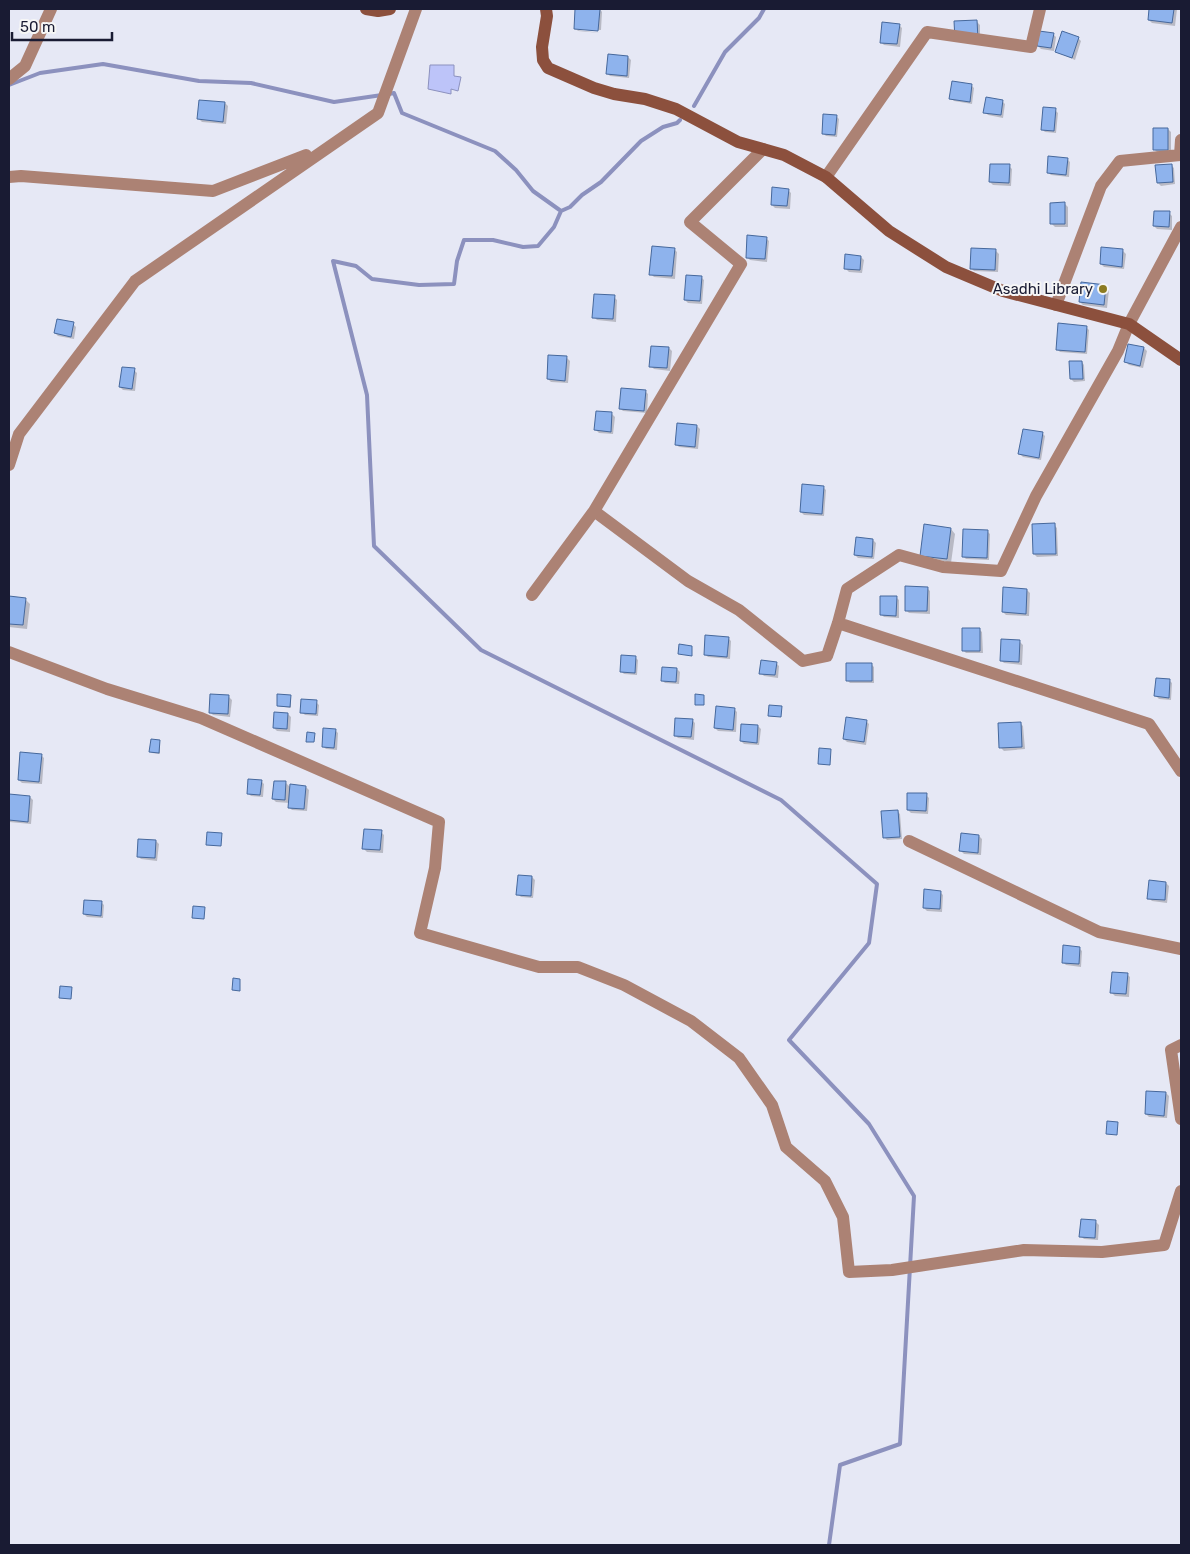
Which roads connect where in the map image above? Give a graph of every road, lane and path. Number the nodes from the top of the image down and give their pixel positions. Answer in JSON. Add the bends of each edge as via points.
{"nodes":[{"id":1,"x":52,"y":9,"type":"edge"},
{"id":2,"x":366,"y":9,"type":"edge"},
{"id":3,"x":390,"y":9,"type":"edge"},
{"id":4,"x":416,"y":9,"type":"edge"},
{"id":5,"x":546,"y":9,"type":"edge"},
{"id":6,"x":1040,"y":9,"type":"edge"},
{"id":7,"x":9,"y":79,"type":"edge"},
{"id":8,"x":1181,"y":140,"type":"edge"},
{"id":9,"x":326,"y":147,"type":"junction"},
{"id":10,"x":763,"y":149,"type":"junction"},
{"id":11,"x":9,"y":177,"type":"edge"},
{"id":12,"x":826,"y":177,"type":"junction"},
{"id":13,"x":1181,"y":227,"type":"edge"},
{"id":14,"x":1056,"y":305,"type":"junction"},
{"id":15,"x":1129,"y":324,"type":"junction"},
{"id":16,"x":1181,"y":360,"type":"edge"},
{"id":17,"x":9,"y":465,"type":"edge"},
{"id":18,"x":594,"y":511,"type":"junction"},
{"id":19,"x":532,"y":596,"type":"dead end"},
{"id":20,"x":838,"y":623,"type":"junction"},
{"id":21,"x":10,"y":650,"type":"edge"},
{"id":22,"x":1181,"y":771,"type":"edge"},
{"id":23,"x":908,"y":841,"type":"dead end"},
{"id":24,"x":1181,"y":949,"type":"edge"},
{"id":25,"x":1181,"y":1045,"type":"edge"},
{"id":26,"x":1181,"y":1119,"type":"edge"},
{"id":27,"x":1181,"y":1191,"type":"edge"}],
"edges":[{"from":1,"to":7,"type":"street","via":[[25,66]]},
{"from":2,"to":3,"type":"street"},
{"from":4,"to":9,"type":"street","via":[[378,113]]},
{"from":5,"to":10,"type":"street","via":[[542,48],[548,68],[594,88],[676,109],[738,142]]},
{"from":6,"to":12,"type":"street","via":[[1031,47],[927,32]]},
{"from":8,"to":14,"type":"street","via":[[1180,156],[1120,161],[1101,186]]},
{"from":9,"to":11,"type":"street","via":[[213,191]]},
{"from":9,"to":17,"type":"street","via":[[135,281],[19,434]]},
{"from":10,"to":12,"type":"street","via":[[784,155]]},
{"from":10,"to":18,"type":"street","via":[[690,222],[741,264]]},
{"from":12,"to":14,"type":"street","via":[[889,231],[946,267],[1003,291]]},
{"from":13,"to":15,"type":"street"},
{"from":14,"to":15,"type":"street"},
{"from":15,"to":16,"type":"street"},
{"from":15,"to":20,"type":"street","via":[[1118,351],[1036,496],[1001,570],[943,567],[899,555],[847,589]]},
{"from":18,"to":19,"type":"street"},
{"from":18,"to":20,"type":"street","via":[[688,581],[739,610],[803,661],[827,656]]},
{"from":20,"to":22,"type":"street","via":[[1149,724]]},
{"from":21,"to":27,"type":"street","via":[[107,689],[201,718],[439,822],[435,868],[420,933],[540,967],[578,967],[617,982],[690,1021],[739,1058],[772,1105],[786,1147],[826,1181],[843,1218],[849,1272],[892,1270],[1024,1250],[1102,1252],[1164,1245]]},
{"from":23,"to":24,"type":"street","via":[[1098,932]]},
{"from":25,"to":26,"type":"street","via":[[1171,1050]]}]}
